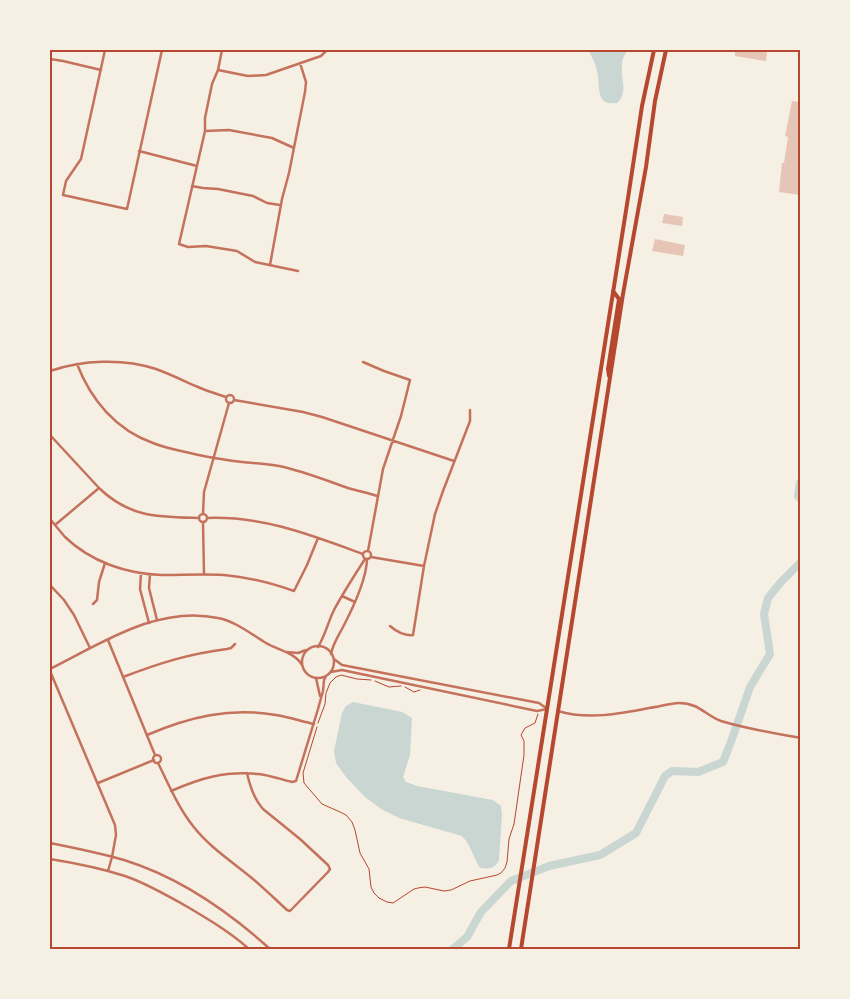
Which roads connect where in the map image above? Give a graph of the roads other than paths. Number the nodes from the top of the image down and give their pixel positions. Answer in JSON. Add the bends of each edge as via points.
{"nodes":[{"id":1,"x":105,"y":50,"type":"edge"},
{"id":2,"x":162,"y":50,"type":"edge"},
{"id":3,"x":222,"y":50,"type":"edge"},
{"id":4,"x":327,"y":50,"type":"edge"},
{"id":5,"x":654,"y":50,"type":"edge"},
{"id":6,"x":666,"y":50,"type":"edge"},
{"id":7,"x":50,"y":59,"type":"edge"},
{"id":8,"x":300,"y":63,"type":"junction"},
{"id":9,"x":101,"y":70,"type":"junction"},
{"id":10,"x":218,"y":70,"type":"junction"},
{"id":11,"x":206,"y":131,"type":"junction"},
{"id":12,"x":294,"y":148,"type":"junction"},
{"id":13,"x":139,"y":151,"type":"junction"},
{"id":14,"x":197,"y":166,"type":"junction"},
{"id":15,"x":192,"y":186,"type":"junction"},
{"id":16,"x":280,"y":205,"type":"junction"},
{"id":17,"x":270,"y":265,"type":"junction"},
{"id":18,"x":298,"y":271,"type":"dead end"},
{"id":19,"x":613,"y":291,"type":"junction"},
{"id":20,"x":363,"y":362,"type":"dead end"},
{"id":21,"x":77,"y":364,"type":"junction"},
{"id":22,"x":50,"y":371,"type":"edge"},
{"id":23,"x":610,"y":379,"type":"junction"},
{"id":24,"x":226,"y":398,"type":"junction"},
{"id":25,"x":234,"y":400,"type":"junction"},
{"id":26,"x":229,"y":402,"type":"junction"},
{"id":27,"x":470,"y":410,"type":"dead end"},
{"id":28,"x":50,"y":435,"type":"edge"},
{"id":29,"x":392,"y":440,"type":"junction"},
{"id":30,"x":213,"y":458,"type":"junction"},
{"id":31,"x":454,"y":461,"type":"junction"},
{"id":32,"x":99,"y":488,"type":"junction"},
{"id":33,"x":377,"y":496,"type":"junction"},
{"id":34,"x":203,"y":514,"type":"junction"},
{"id":35,"x":199,"y":518,"type":"junction"},
{"id":36,"x":207,"y":518,"type":"junction"},
{"id":37,"x":50,"y":520,"type":"edge"},
{"id":38,"x":203,"y":522,"type":"junction"},
{"id":39,"x":55,"y":525,"type":"junction"},
{"id":40,"x":318,"y":538,"type":"junction"},
{"id":41,"x":368,"y":551,"type":"junction"},
{"id":42,"x":363,"y":554,"type":"junction"},
{"id":43,"x":371,"y":557,"type":"junction"},
{"id":44,"x":366,"y":559,"type":"junction"},
{"id":45,"x":105,"y":563,"type":"junction"},
{"id":46,"x":424,"y":566,"type":"junction"},
{"id":47,"x":140,"y":573,"type":"junction"},
{"id":48,"x":150,"y":574,"type":"junction"},
{"id":49,"x":204,"y":574,"type":"junction"},
{"id":50,"x":50,"y":585,"type":"edge"},
{"id":51,"x":150,"y":594,"type":"junction"},
{"id":52,"x":141,"y":596,"type":"junction"},
{"id":53,"x":342,"y":596,"type":"junction"},
{"id":54,"x":355,"y":602,"type":"junction"},
{"id":55,"x":93,"y":604,"type":"dead end"},
{"id":56,"x":158,"y":620,"type":"junction"},
{"id":57,"x":149,"y":623,"type":"junction"},
{"id":58,"x":390,"y":626,"type":"dead end"},
{"id":59,"x":108,"y":640,"type":"junction"},
{"id":60,"x":235,"y":644,"type":"dead end"},
{"id":61,"x":318,"y":647,"type":"junction"},
{"id":62,"x":90,"y":648,"type":"junction"},
{"id":63,"x":309,"y":650,"type":"junction"},
{"id":64,"x":283,"y":651,"type":"junction"},
{"id":65,"x":331,"y":654,"type":"junction"},
{"id":66,"x":334,"y":660,"type":"junction"},
{"id":67,"x":303,"y":667,"type":"junction"},
{"id":68,"x":50,"y":670,"type":"edge"},
{"id":69,"x":331,"y":672,"type":"junction"},
{"id":70,"x":326,"y":676,"type":"junction"},
{"id":71,"x":123,"y":677,"type":"junction"},
{"id":72,"x":316,"y":678,"type":"junction"},
{"id":73,"x":321,"y":699,"type":"junction"},
{"id":74,"x":547,"y":709,"type":"junction"},
{"id":75,"x":558,"y":711,"type":"junction"},
{"id":76,"x":314,"y":724,"type":"junction"},
{"id":77,"x":147,"y":735,"type":"junction"},
{"id":78,"x":800,"y":738,"type":"edge"},
{"id":79,"x":156,"y":755,"type":"junction"},
{"id":80,"x":154,"y":760,"type":"junction"},
{"id":81,"x":158,"y":763,"type":"junction"},
{"id":82,"x":247,"y":773,"type":"junction"},
{"id":83,"x":98,"y":783,"type":"junction"},
{"id":84,"x":171,"y":791,"type":"junction"},
{"id":85,"x":50,"y":843,"type":"edge"},
{"id":86,"x":112,"y":857,"type":"junction"},
{"id":87,"x":50,"y":859,"type":"edge"},
{"id":88,"x":108,"y":871,"type":"junction"},
{"id":89,"x":250,"y":949,"type":"edge"},
{"id":90,"x":270,"y":949,"type":"edge"},
{"id":91,"x":509,"y":949,"type":"edge"},
{"id":92,"x":521,"y":949,"type":"edge"}],
"edges":[{"from":1,"to":9,"type":"street"},
{"from":2,"to":13,"type":"street"},
{"from":3,"to":10,"type":"street"},
{"from":4,"to":8,"type":"street","via":[[321,56]]},
{"from":5,"to":19,"type":"highway"},
{"from":6,"to":23,"type":"highway"},
{"from":7,"to":9,"type":"street"},
{"from":8,"to":10,"type":"street","via":[[266,75],[248,76]]},
{"from":8,"to":12,"type":"street","via":[[306,82]]},
{"from":9,"to":13,"type":"street","via":[[81,159],[66,180],[63,196],[126,209]]},
{"from":10,"to":11,"type":"street","via":[[205,118]]},
{"from":11,"to":12,"type":"street","via":[[229,130],[272,138]]},
{"from":11,"to":14,"type":"street"},
{"from":12,"to":16,"type":"street"},
{"from":13,"to":14,"type":"street"},
{"from":14,"to":15,"type":"street"},
{"from":15,"to":16,"type":"street","via":[[253,196]]},
{"from":15,"to":17,"type":"street","via":[[179,244],[237,251],[255,262]]},
{"from":16,"to":17,"type":"street"},
{"from":17,"to":18,"type":"street"},
{"from":19,"to":23,"type":"highway","via":[[619,299],[608,369]]},
{"from":19,"to":74,"type":"highway"},
{"from":20,"to":29,"type":"street","via":[[410,380]]},
{"from":21,"to":22,"type":"street"},
{"from":21,"to":24,"type":"street","via":[[117,362],[148,367]]},
{"from":21,"to":30,"type":"street","via":[[98,404],[127,430],[155,444]]},
{"from":23,"to":75,"type":"highway"},
{"from":24,"to":25,"type":"street","via":[[231,395]]},
{"from":24,"to":26,"type":"street"},
{"from":25,"to":26,"type":"street"},
{"from":25,"to":29,"type":"street","via":[[312,414]]},
{"from":26,"to":30,"type":"street"},
{"from":27,"to":31,"type":"street","via":[[470,421]]},
{"from":28,"to":32,"type":"street"},
{"from":29,"to":31,"type":"street"},
{"from":29,"to":33,"type":"street"},
{"from":30,"to":33,"type":"street","via":[[280,466]]},
{"from":30,"to":34,"type":"street","via":[[204,492]]},
{"from":31,"to":46,"type":"street","via":[[437,506]]},
{"from":32,"to":35,"type":"street","via":[[122,505],[144,514]]},
{"from":32,"to":39,"type":"street"},
{"from":33,"to":41,"type":"street"},
{"from":34,"to":35,"type":"street"},
{"from":34,"to":36,"type":"street"},
{"from":35,"to":38,"type":"street"},
{"from":36,"to":38,"type":"street"},
{"from":36,"to":40,"type":"street","via":[[266,522]]},
{"from":37,"to":39,"type":"street"},
{"from":38,"to":49,"type":"street"},
{"from":39,"to":45,"type":"street","via":[[75,545]]},
{"from":40,"to":42,"type":"street"},
{"from":40,"to":49,"type":"street","via":[[294,591],[255,579]]},
{"from":41,"to":42,"type":"street"},
{"from":41,"to":43,"type":"street"},
{"from":42,"to":44,"type":"street"},
{"from":43,"to":44,"type":"street"},
{"from":43,"to":46,"type":"street"},
{"from":44,"to":53,"type":"street"},
{"from":44,"to":54,"type":"street","via":[[367,566]]},
{"from":45,"to":47,"type":"street"},
{"from":45,"to":55,"type":"street","via":[[97,600]]},
{"from":46,"to":58,"type":"street","via":[[413,635],[407,636]]},
{"from":47,"to":48,"type":"street"},
{"from":47,"to":52,"type":"street"},
{"from":48,"to":49,"type":"street"},
{"from":48,"to":51,"type":"street"},
{"from":50,"to":62,"type":"street","via":[[74,615]]},
{"from":51,"to":52,"type":"street"},
{"from":51,"to":56,"type":"street"},
{"from":52,"to":57,"type":"street"},
{"from":53,"to":54,"type":"street"},
{"from":53,"to":61,"type":"street"},
{"from":54,"to":65,"type":"street"},
{"from":56,"to":57,"type":"street"},
{"from":56,"to":64,"type":"street","via":[[190,615],[220,618]]},
{"from":57,"to":59,"type":"street"},
{"from":59,"to":62,"type":"street"},
{"from":59,"to":71,"type":"street"},
{"from":60,"to":71,"type":"street","via":[[227,649],[165,661]]},
{"from":61,"to":63,"type":"street"},
{"from":61,"to":65,"type":"street","via":[[327,649]]},
{"from":62,"to":68,"type":"street"},
{"from":63,"to":64,"type":"street"},
{"from":63,"to":67,"type":"street","via":[[303,658]]},
{"from":64,"to":67,"type":"street","via":[[298,659]]},
{"from":65,"to":66,"type":"street"},
{"from":66,"to":69,"type":"street"},
{"from":66,"to":74,"type":"street","via":[[342,665],[539,703]]},
{"from":67,"to":72,"type":"street"},
{"from":68,"to":83,"type":"street"},
{"from":69,"to":70,"type":"street"},
{"from":69,"to":74,"type":"street","via":[[342,670],[537,711]]},
{"from":70,"to":72,"type":"street"},
{"from":70,"to":73,"type":"street"},
{"from":71,"to":77,"type":"street"},
{"from":72,"to":73,"type":"street"},
{"from":73,"to":76,"type":"street"},
{"from":74,"to":75,"type":"highway"},
{"from":74,"to":91,"type":"highway"},
{"from":75,"to":78,"type":"street","via":[[601,715],[679,703],[694,705],[719,720]]},
{"from":75,"to":92,"type":"highway"},
{"from":76,"to":77,"type":"street","via":[[276,715],[231,712],[200,716]]},
{"from":76,"to":82,"type":"street","via":[[296,781]]},
{"from":77,"to":79,"type":"street"},
{"from":79,"to":80,"type":"street"},
{"from":79,"to":81,"type":"street","via":[[161,757]]},
{"from":80,"to":81,"type":"street"},
{"from":80,"to":83,"type":"street"},
{"from":81,"to":84,"type":"street"},
{"from":82,"to":84,"type":"street","via":[[214,775]]},
{"from":82,"to":84,"type":"street","via":[[258,804],[330,869],[290,911],[207,842],[186,818]]},
{"from":83,"to":86,"type":"street","via":[[116,830]]},
{"from":85,"to":86,"type":"street"},
{"from":86,"to":88,"type":"street"},
{"from":86,"to":90,"type":"street","via":[[152,871],[208,901]]},
{"from":87,"to":88,"type":"street"},
{"from":88,"to":89,"type":"street","via":[[146,884],[170,897]]}]}
